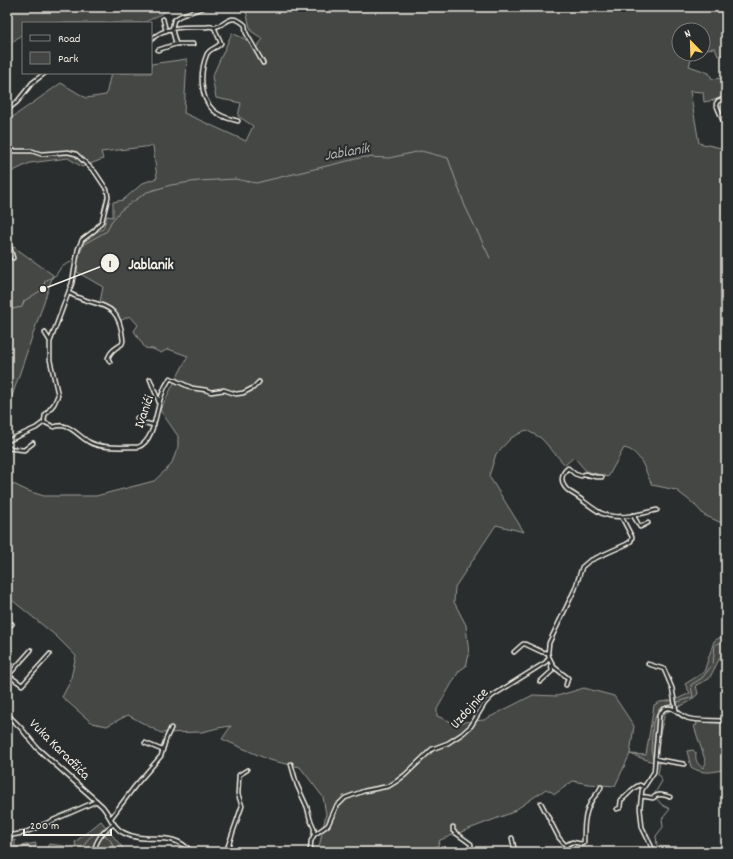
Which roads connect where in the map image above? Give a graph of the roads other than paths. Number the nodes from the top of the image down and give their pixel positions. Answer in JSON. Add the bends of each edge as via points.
{"nodes":[{"id":1,"x":205,"y":7,"type":"edge"},
{"id":2,"x":163,"y":19,"type":"dead end"},
{"id":3,"x":214,"y":27,"type":"junction"},
{"id":4,"x":172,"y":29,"type":"junction"},
{"id":5,"x":166,"y":31,"type":"junction"},
{"id":6,"x":152,"y":38,"type":"edge"},
{"id":7,"x":176,"y":44,"type":"junction"},
{"id":8,"x":193,"y":44,"type":"dead end"},
{"id":9,"x":158,"y":50,"type":"dead end"},
{"id":10,"x":263,"y":63,"type":"dead end"},
{"id":11,"x":44,"y":74,"type":"edge"},
{"id":12,"x":726,"y":98,"type":"edge"},
{"id":13,"x":7,"y":110,"type":"edge"},
{"id":14,"x":238,"y":121,"type":"dead end"},
{"id":15,"x":726,"y":128,"type":"edge"},
{"id":16,"x":7,"y":150,"type":"edge"},
{"id":17,"x":7,"y":241,"type":"edge"},
{"id":18,"x":14,"y":258,"type":"dead end"},
{"id":19,"x":69,"y":293,"type":"junction"},
{"id":20,"x":45,"y":334,"type":"dead end"},
{"id":21,"x":50,"y":342,"type":"junction"},
{"id":22,"x":110,"y":362,"type":"dead end"},
{"id":23,"x":150,"y":379,"type":"dead end"},
{"id":24,"x":259,"y":382,"type":"dead end"},
{"id":25,"x":159,"y":403,"type":"junction"},
{"id":26,"x":137,"y":418,"type":"dead end"},
{"id":27,"x":44,"y":422,"type":"junction"},
{"id":28,"x":154,"y":425,"type":"junction"},
{"id":29,"x":7,"y":441,"type":"edge"},
{"id":30,"x":33,"y":443,"type":"dead end"},
{"id":31,"x":7,"y":448,"type":"edge"},
{"id":32,"x":602,"y":477,"type":"dead end"},
{"id":33,"x":657,"y":510,"type":"dead end"},
{"id":34,"x":633,"y":515,"type":"junction"},
{"id":35,"x":621,"y":516,"type":"junction"},
{"id":36,"x":648,"y":523,"type":"dead end"},
{"id":37,"x":12,"y":624,"type":"dead end"},
{"id":38,"x":7,"y":628,"type":"edge"},
{"id":39,"x":31,"y":650,"type":"dead end"},
{"id":40,"x":514,"y":652,"type":"dead end"},
{"id":41,"x":548,"y":653,"type":"junction"},
{"id":42,"x":50,"y":654,"type":"dead end"},
{"id":43,"x":549,"y":657,"type":"junction"},
{"id":44,"x":551,"y":663,"type":"junction"},
{"id":45,"x":648,"y":664,"type":"dead end"},
{"id":46,"x":8,"y":676,"type":"edge"},
{"id":47,"x":540,"y":682,"type":"dead end"},
{"id":48,"x":566,"y":685,"type":"dead end"},
{"id":49,"x":676,"y":710,"type":"junction"},
{"id":50,"x":7,"y":714,"type":"edge"},
{"id":51,"x":726,"y":721,"type":"edge"},
{"id":52,"x":171,"y":728,"type":"dead end"},
{"id":53,"x":145,"y":743,"type":"dead end"},
{"id":54,"x":162,"y":750,"type":"junction"},
{"id":55,"x":655,"y":758,"type":"junction"},
{"id":56,"x":292,"y":764,"type":"dead end"},
{"id":57,"x":684,"y":764,"type":"dead end"},
{"id":58,"x":247,"y":770,"type":"dead end"},
{"id":59,"x":601,"y":786,"type":"dead end"},
{"id":60,"x":643,"y":787,"type":"junction"},
{"id":61,"x":641,"y":796,"type":"junction"},
{"id":62,"x":670,"y":797,"type":"dead end"},
{"id":63,"x":97,"y":801,"type":"junction"},
{"id":64,"x":541,"y":803,"type":"dead end"},
{"id":65,"x":617,"y":809,"type":"dead end"},
{"id":66,"x":111,"y":818,"type":"junction"},
{"id":67,"x":114,"y":824,"type":"junction"},
{"id":68,"x":454,"y":827,"type":"dead end"},
{"id":69,"x":314,"y":835,"type":"junction"},
{"id":70,"x":7,"y":836,"type":"edge"},
{"id":71,"x":512,"y":838,"type":"dead end"},
{"id":72,"x":566,"y":844,"type":"junction"},
{"id":73,"x":94,"y":852,"type":"edge"},
{"id":74,"x":191,"y":852,"type":"edge"},
{"id":75,"x":226,"y":852,"type":"edge"},
{"id":76,"x":310,"y":852,"type":"edge"},
{"id":77,"x":467,"y":852,"type":"edge"},
{"id":78,"x":515,"y":852,"type":"edge"},
{"id":79,"x":568,"y":852,"type":"edge"},
{"id":80,"x":654,"y":852,"type":"edge"}],
"edges":[{"from":1,"to":4,"type":"street","via":[[176,18]]},
{"from":2,"to":5,"type":"street"},
{"from":3,"to":4,"type":"street"},
{"from":3,"to":10,"type":"street","via":[[231,19],[242,22]]},
{"from":3,"to":14,"type":"street","via":[[221,43],[209,51],[205,61],[202,79],[205,96],[214,111]]},
{"from":4,"to":5,"type":"street"},
{"from":4,"to":7,"type":"street"},
{"from":5,"to":6,"type":"street"},
{"from":7,"to":8,"type":"street"},
{"from":7,"to":9,"type":"street"},
{"from":11,"to":13,"type":"street","via":[[32,82],[17,102]]},
{"from":12,"to":15,"type":"street","via":[[716,104]]},
{"from":16,"to":19,"type":"street","via":[[41,154],[72,152],[85,162],[107,190],[108,197],[102,221],[82,240],[78,249],[75,274]]},
{"from":17,"to":18,"type":"street"},
{"from":19,"to":21,"type":"street"},
{"from":19,"to":22,"type":"street","via":[[111,309],[117,316],[123,341],[110,353]]},
{"from":20,"to":21,"type":"street"},
{"from":21,"to":27,"type":"street","via":[[50,360],[58,395],[45,415]]},
{"from":23,"to":25,"type":"street"},
{"from":24,"to":25,"type":"street","name":"Ivanići","via":[[253,388],[236,394],[224,390],[211,392],[192,388],[170,378]]},
{"from":25,"to":28,"type":"street","name":"Ivanići"},
{"from":26,"to":28,"type":"street","via":[[140,422]]},
{"from":27,"to":28,"type":"street","name":"Ivanići","via":[[54,427],[67,427],[94,445],[119,447],[141,446]]},
{"from":27,"to":29,"type":"street"},
{"from":30,"to":31,"type":"street","via":[[24,450]]},
{"from":32,"to":35,"type":"street","via":[[585,474],[581,476],[568,468],[563,475],[563,484],[564,488],[602,514]]},
{"from":33,"to":34,"type":"street"},
{"from":34,"to":35,"type":"street"},
{"from":34,"to":36,"type":"street","via":[[640,527]]},
{"from":35,"to":41,"type":"street","via":[[632,537],[631,541],[589,561],[582,567],[575,589],[549,643]]},
{"from":37,"to":38,"type":"street"},
{"from":39,"to":46,"type":"street"},
{"from":40,"to":41,"type":"street","via":[[525,644]]},
{"from":41,"to":43,"type":"street"},
{"from":42,"to":46,"type":"street","via":[[22,685]]},
{"from":43,"to":44,"type":"street"},
{"from":43,"to":69,"type":"street","name":"Uzdojnice","via":[[544,664],[492,696],[471,726],[448,743],[432,749],[397,781],[389,786],[345,798],[336,807],[328,825]]},
{"from":44,"to":47,"type":"street","via":[[552,671]]},
{"from":44,"to":48,"type":"street","via":[[568,678]]},
{"from":45,"to":49,"type":"street","via":[[664,669],[672,688]]},
{"from":49,"to":51,"type":"street","via":[[686,718]]},
{"from":49,"to":55,"type":"street","via":[[668,708],[659,715]]},
{"from":50,"to":63,"type":"street","name":"Vuka Karadžića","via":[[37,748]]},
{"from":52,"to":54,"type":"street"},
{"from":53,"to":54,"type":"street"},
{"from":54,"to":66,"type":"street","via":[[161,756],[134,786]]},
{"from":55,"to":57,"type":"street"},
{"from":55,"to":60,"type":"street","via":[[654,772]]},
{"from":56,"to":69,"type":"street","via":[[297,786],[314,828]]},
{"from":58,"to":75,"type":"street","via":[[239,775],[238,794],[242,806]]},
{"from":59,"to":72,"type":"street","via":[[586,814],[584,842]]},
{"from":60,"to":61,"type":"street"},
{"from":60,"to":65,"type":"street","via":[[640,785],[634,788],[621,800],[620,808]]},
{"from":61,"to":62,"type":"street"},
{"from":61,"to":80,"type":"street","via":[[642,827]]},
{"from":63,"to":66,"type":"street","name":"Vuka Karadžića"},
{"from":63,"to":70,"type":"street","via":[[24,833]]},
{"from":64,"to":72,"type":"street","via":[[559,838]]},
{"from":66,"to":67,"type":"street","name":"Vuka Karadžića"},
{"from":67,"to":73,"type":"street","via":[[102,833]]},
{"from":67,"to":74,"type":"street","name":"Vuka Karadžića","via":[[120,831],[131,836],[178,841]]},
{"from":68,"to":77,"type":"street","via":[[453,831],[471,844]]},
{"from":69,"to":76,"type":"street"},
{"from":71,"to":78,"type":"street"},
{"from":72,"to":79,"type":"street"}]}
